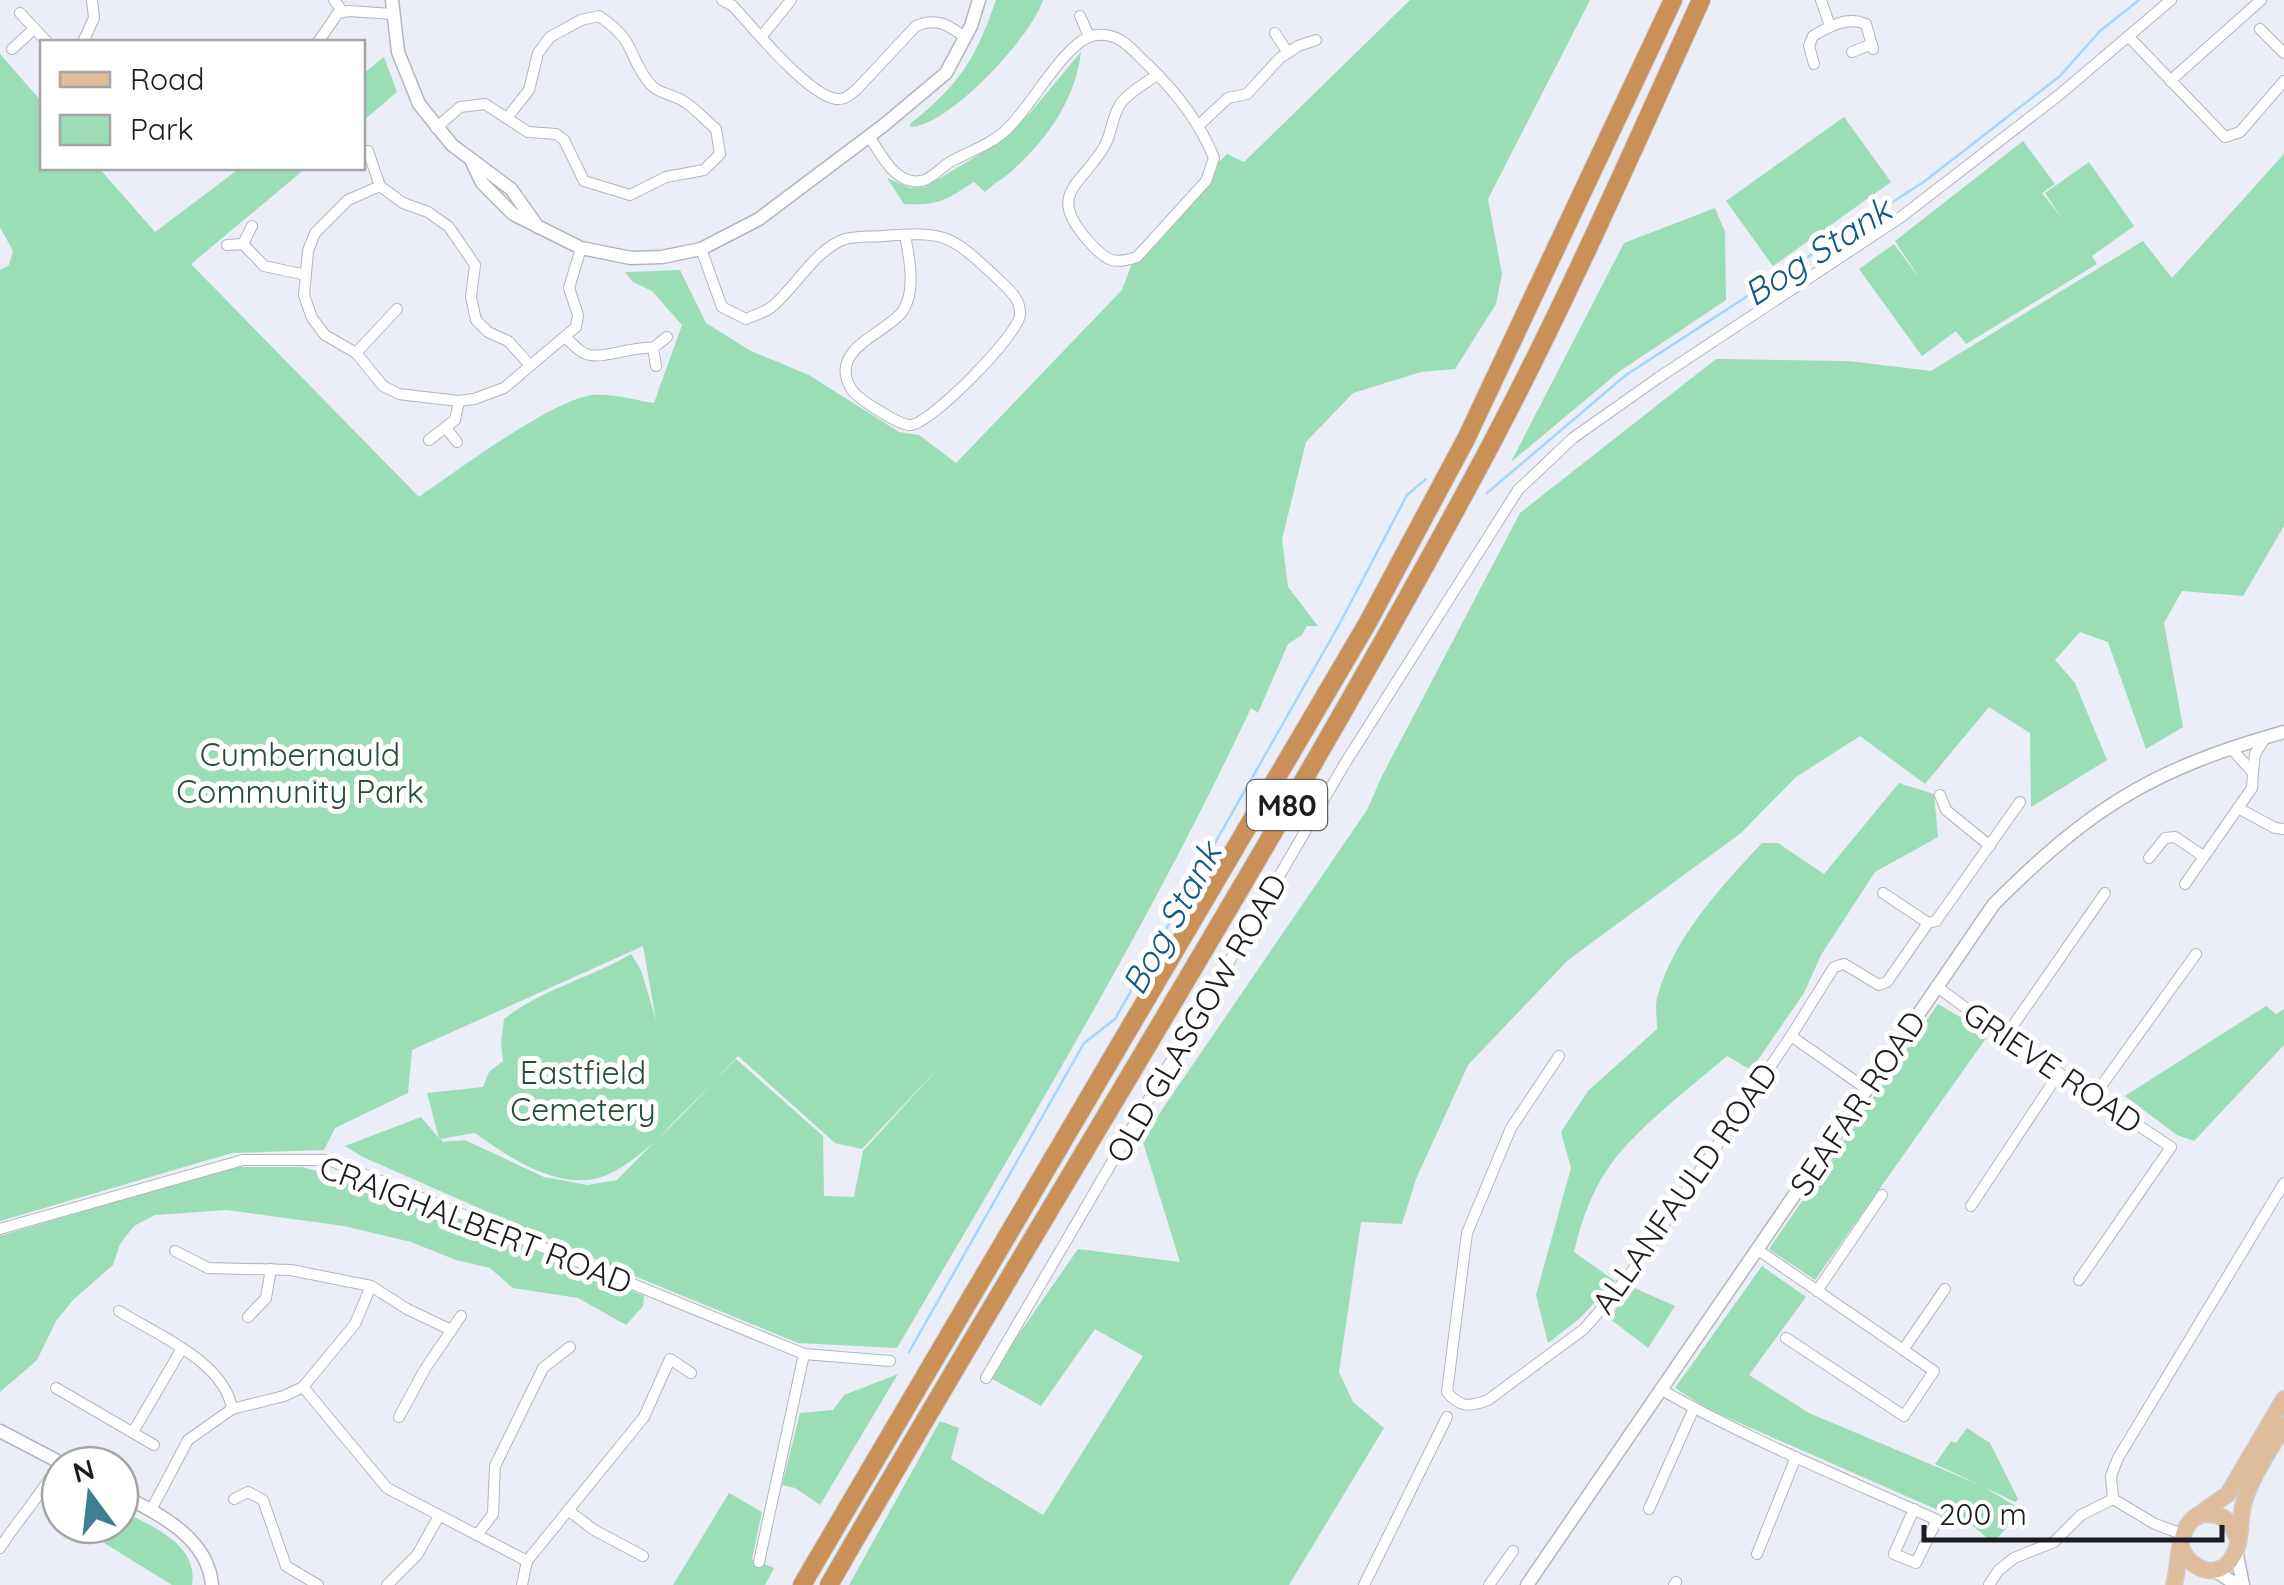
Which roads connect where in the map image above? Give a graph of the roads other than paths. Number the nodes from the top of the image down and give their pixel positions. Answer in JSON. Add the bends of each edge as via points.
{"nodes":[{"id":1,"x":92,"y":0,"type":"edge"},
{"id":2,"x":334,"y":0,"type":"edge"},
{"id":3,"x":722,"y":0,"type":"edge"},
{"id":4,"x":791,"y":0,"type":"edge"},
{"id":5,"x":978,"y":0,"type":"edge"},
{"id":6,"x":1673,"y":0,"type":"edge"},
{"id":7,"x":1701,"y":0,"type":"edge"},
{"id":8,"x":1820,"y":0,"type":"edge"},
{"id":9,"x":2171,"y":0,"type":"edge"},
{"id":10,"x":2260,"y":0,"type":"edge"},
{"id":11,"x":392,"y":7,"type":"edge"},
{"id":12,"x":343,"y":12,"type":"junction"},
{"id":13,"x":20,"y":13,"type":"dead end"},
{"id":14,"x":1080,"y":16,"type":"dead end"},
{"id":15,"x":1830,"y":26,"type":"junction"},
{"id":16,"x":2260,"y":29,"type":"dead end"},
{"id":17,"x":34,"y":30,"type":"junction"},
{"id":18,"x":1276,"y":32,"type":"dead end"},
{"id":19,"x":1089,"y":36,"type":"junction"},
{"id":20,"x":760,"y":37,"type":"junction"},
{"id":21,"x":965,"y":37,"type":"junction"},
{"id":22,"x":2129,"y":37,"type":"junction"},
{"id":23,"x":45,"y":40,"type":"edge"},
{"id":24,"x":84,"y":40,"type":"edge"},
{"id":25,"x":319,"y":40,"type":"edge"},
{"id":26,"x":1316,"y":40,"type":"dead end"},
{"id":27,"x":12,"y":49,"type":"dead end"},
{"id":28,"x":1852,"y":52,"type":"dead end"},
{"id":29,"x":1288,"y":53,"type":"junction"},
{"id":30,"x":2284,"y":53,"type":"edge"},
{"id":31,"x":1814,"y":64,"type":"dead end"},
{"id":32,"x":1158,"y":75,"type":"junction"},
{"id":33,"x":2284,"y":80,"type":"edge"},
{"id":34,"x":2170,"y":81,"type":"junction"},
{"id":35,"x":508,"y":118,"type":"junction"},
{"id":36,"x":1198,"y":126,"type":"junction"},
{"id":37,"x":436,"y":128,"type":"junction"},
{"id":38,"x":869,"y":136,"type":"junction"},
{"id":39,"x":368,"y":150,"type":"dead end"},
{"id":40,"x":380,"y":186,"type":"junction"},
{"id":41,"x":252,"y":226,"type":"dead end"},
{"id":42,"x":905,"y":234,"type":"junction"},
{"id":43,"x":243,"y":244,"type":"junction"},
{"id":44,"x":227,"y":245,"type":"dead end"},
{"id":45,"x":581,"y":248,"type":"junction"},
{"id":46,"x":701,"y":249,"type":"junction"},
{"id":47,"x":306,"y":274,"type":"junction"},
{"id":48,"x":396,"y":309,"type":"dead end"},
{"id":49,"x":668,"y":337,"type":"dead end"},
{"id":50,"x":566,"y":338,"type":"junction"},
{"id":51,"x":653,"y":348,"type":"junction"},
{"id":52,"x":356,"y":353,"type":"junction"},
{"id":53,"x":530,"y":365,"type":"junction"},
{"id":54,"x":656,"y":366,"type":"dead end"},
{"id":55,"x":459,"y":401,"type":"junction"},
{"id":56,"x":446,"y":428,"type":"junction"},
{"id":57,"x":429,"y":440,"type":"dead end"},
{"id":58,"x":457,"y":442,"type":"dead end"},
{"id":59,"x":2284,"y":732,"type":"edge"},
{"id":60,"x":2265,"y":738,"type":"junction"},
{"id":61,"x":2231,"y":748,"type":"junction"},
{"id":62,"x":2253,"y":773,"type":"junction"},
{"id":63,"x":1940,"y":795,"type":"dead end"},
{"id":64,"x":2020,"y":802,"type":"dead end"},
{"id":65,"x":2238,"y":808,"type":"junction"},
{"id":66,"x":2284,"y":829,"type":"edge"},
{"id":67,"x":1990,"y":846,"type":"junction"},
{"id":68,"x":2203,"y":856,"type":"junction"},
{"id":69,"x":2149,"y":858,"type":"dead end"},
{"id":70,"x":2185,"y":884,"type":"dead end"},
{"id":71,"x":2105,"y":892,"type":"dead end"},
{"id":72,"x":1884,"y":893,"type":"dead end"},
{"id":73,"x":1928,"y":923,"type":"junction"},
{"id":74,"x":2196,"y":954,"type":"dead end"},
{"id":75,"x":1936,"y":986,"type":"junction"},
{"id":76,"x":1791,"y":1036,"type":"junction"},
{"id":77,"x":2005,"y":1037,"type":"junction"},
{"id":78,"x":1559,"y":1056,"type":"dead end"},
{"id":79,"x":2060,"y":1073,"type":"junction"},
{"id":80,"x":1868,"y":1090,"type":"junction"},
{"id":81,"x":2094,"y":1096,"type":"junction"},
{"id":82,"x":2284,"y":1183,"type":"edge"},
{"id":83,"x":1882,"y":1195,"type":"dead end"},
{"id":84,"x":1972,"y":1206,"type":"dead end"},
{"id":85,"x":0,"y":1229,"type":"edge"},
{"id":86,"x":1758,"y":1250,"type":"junction"},
{"id":87,"x":175,"y":1251,"type":"dead end"},
{"id":88,"x":271,"y":1269,"type":"junction"},
{"id":89,"x":2078,"y":1280,"type":"dead end"},
{"id":90,"x":371,"y":1286,"type":"junction"},
{"id":91,"x":1945,"y":1288,"type":"dead end"},
{"id":92,"x":1816,"y":1291,"type":"junction"},
{"id":93,"x":119,"y":1312,"type":"dead end"},
{"id":94,"x":461,"y":1316,"type":"dead end"},
{"id":95,"x":248,"y":1317,"type":"dead end"},
{"id":96,"x":452,"y":1330,"type":"junction"},
{"id":97,"x":1786,"y":1338,"type":"dead end"},
{"id":98,"x":570,"y":1346,"type":"dead end"},
{"id":99,"x":181,"y":1350,"type":"junction"},
{"id":100,"x":1903,"y":1350,"type":"junction"},
{"id":101,"x":804,"y":1354,"type":"junction"},
{"id":102,"x":1818,"y":1359,"type":"junction"},
{"id":103,"x":890,"y":1361,"type":"dead end"},
{"id":104,"x":1810,"y":1370,"type":"dead end"},
{"id":105,"x":691,"y":1373,"type":"dead end"},
{"id":106,"x":986,"y":1378,"type":"dead end"},
{"id":107,"x":303,"y":1387,"type":"junction"},
{"id":108,"x":56,"y":1388,"type":"dead end"},
{"id":109,"x":1660,"y":1389,"type":"junction"},
{"id":110,"x":2284,"y":1398,"type":"edge"},
{"id":111,"x":1694,"y":1408,"type":"junction"},
{"id":112,"x":232,"y":1410,"type":"junction"},
{"id":113,"x":399,"y":1417,"type":"dead end"},
{"id":114,"x":1447,"y":1417,"type":"dead end"},
{"id":115,"x":2284,"y":1426,"type":"edge"},
{"id":116,"x":0,"y":1431,"type":"edge"},
{"id":117,"x":133,"y":1432,"type":"junction"},
{"id":118,"x":154,"y":1445,"type":"dead end"},
{"id":119,"x":40,"y":1452,"type":"edge"},
{"id":120,"x":1796,"y":1458,"type":"junction"},
{"id":121,"x":40,"y":1494,"type":"edge"},
{"id":122,"x":234,"y":1499,"type":"dead end"},
{"id":123,"x":2113,"y":1499,"type":"junction"},
{"id":124,"x":140,"y":1504,"type":"edge"},
{"id":125,"x":1649,"y":1509,"type":"dead end"},
{"id":126,"x":1914,"y":1509,"type":"junction"},
{"id":127,"x":152,"y":1510,"type":"junction"},
{"id":128,"x":568,"y":1510,"type":"junction"},
{"id":129,"x":439,"y":1516,"type":"junction"},
{"id":130,"x":2194,"y":1518,"type":"junction"},
{"id":131,"x":478,"y":1535,"type":"junction"},
{"id":132,"x":2182,"y":1540,"type":"junction"},
{"id":133,"x":2237,"y":1544,"type":"junction"},
{"id":134,"x":0,"y":1548,"type":"edge"},
{"id":135,"x":1512,"y":1551,"type":"dead end"},
{"id":136,"x":1757,"y":1554,"type":"dead end"},
{"id":137,"x":643,"y":1556,"type":"dead end"},
{"id":138,"x":527,"y":1561,"type":"junction"},
{"id":139,"x":760,"y":1562,"type":"dead end"},
{"id":140,"x":204,"y":1564,"type":"junction"},
{"id":141,"x":2211,"y":1570,"type":"junction"},
{"id":142,"x":202,"y":1585,"type":"edge"},
{"id":143,"x":212,"y":1585,"type":"edge"},
{"id":144,"x":318,"y":1585,"type":"edge"},
{"id":145,"x":387,"y":1585,"type":"edge"},
{"id":146,"x":522,"y":1585,"type":"edge"},
{"id":147,"x":802,"y":1585,"type":"edge"},
{"id":148,"x":829,"y":1585,"type":"edge"},
{"id":149,"x":1364,"y":1585,"type":"edge"},
{"id":150,"x":1489,"y":1585,"type":"edge"},
{"id":151,"x":1527,"y":1585,"type":"edge"},
{"id":152,"x":1989,"y":1585,"type":"edge"},
{"id":153,"x":2174,"y":1585,"type":"edge"},
{"id":154,"x":2195,"y":1585,"type":"edge"},
{"id":155,"x":2240,"y":1585,"type":"edge"}],
"edges":[{"from":1,"to":24,"type":"street","via":[[94,18]]},
{"from":2,"to":12,"type":"street"},
{"from":3,"to":20,"type":"street"},
{"from":4,"to":20,"type":"street"},
{"from":5,"to":21,"type":"street"},
{"from":6,"to":147,"type":"highway","number":"M80","via":[[1466,439],[1367,624]]},
{"from":7,"to":148,"type":"highway","number":"M80","via":[[1585,257],[1391,629]]},
{"from":8,"to":15,"type":"street"},
{"from":9,"to":22,"type":"street","name":"OLD GLASGOW ROAD"},
{"from":10,"to":34,"type":"street"},
{"from":11,"to":12,"type":"street"},
{"from":11,"to":37,"type":"street","via":[[409,86]]},
{"from":12,"to":25,"type":"street"},
{"from":13,"to":17,"type":"street"},
{"from":14,"to":19,"type":"street"},
{"from":15,"to":28,"type":"street","via":[[1854,19],[1866,24],[1872,46]]},
{"from":15,"to":31,"type":"street","via":[[1812,36]]},
{"from":16,"to":30,"type":"street"},
{"from":17,"to":23,"type":"street"},
{"from":17,"to":27,"type":"street"},
{"from":18,"to":29,"type":"street"},
{"from":19,"to":32,"type":"street","via":[[1121,39]]},
{"from":19,"to":38,"type":"street","via":[[1010,126],[926,180],[911,181],[893,170]]},
{"from":20,"to":21,"type":"street","via":[[836,99],[857,89],[916,26],[944,23]]},
{"from":21,"to":38,"type":"street","via":[[946,73]]},
{"from":22,"to":34,"type":"street"},
{"from":22,"to":106,"type":"street","name":"OLD GLASGOW ROAD","via":[[1901,217],[1573,438],[1518,490],[1344,765]]},
{"from":26,"to":29,"type":"street"},
{"from":29,"to":36,"type":"street","via":[[1247,94],[1228,98]]},
{"from":32,"to":36,"type":"street"},
{"from":32,"to":36,"type":"street","via":[[1120,104],[1108,141],[1070,187],[1077,229],[1104,258],[1137,257],[1206,181],[1214,158]]},
{"from":33,"to":34,"type":"street","via":[[2240,132],[2228,137]]},
{"from":35,"to":35,"type":"street","via":[[528,132],[564,140],[584,181],[630,195],[666,177],[704,170],[720,154],[716,129],[685,102],[655,90],[620,30],[599,16],[550,37],[538,53],[529,90]]},
{"from":35,"to":37,"type":"street","via":[[485,104],[460,107]]},
{"from":37,"to":45,"type":"street","via":[[514,214]]},
{"from":38,"to":46,"type":"street","via":[[759,219]]},
{"from":39,"to":40,"type":"street"},
{"from":40,"to":47,"type":"street","via":[[328,218],[308,251]]},
{"from":40,"to":53,"type":"street","via":[[449,226],[475,265],[476,320]]},
{"from":41,"to":43,"type":"street"},
{"from":42,"to":42,"type":"street","via":[[930,233],[960,244],[1016,297],[1020,317],[968,381],[927,420],[911,426],[861,398],[847,375],[854,350],[904,310],[911,278]]},
{"from":42,"to":46,"type":"street","via":[[846,239],[828,248],[770,309],[746,319],[722,307]]},
{"from":43,"to":44,"type":"street"},
{"from":43,"to":47,"type":"street","via":[[264,266]]},
{"from":45,"to":46,"type":"street","via":[[631,258]]},
{"from":45,"to":50,"type":"street","via":[[568,288],[576,327]]},
{"from":47,"to":52,"type":"street","via":[[312,318]]},
{"from":48,"to":52,"type":"street"},
{"from":49,"to":51,"type":"street"},
{"from":50,"to":51,"type":"street","via":[[586,354]]},
{"from":50,"to":53,"type":"street"},
{"from":51,"to":54,"type":"street"},
{"from":52,"to":55,"type":"street","via":[[399,394]]},
{"from":53,"to":55,"type":"street","via":[[504,388]]},
{"from":55,"to":56,"type":"street","via":[[456,420]]},
{"from":56,"to":57,"type":"street"},
{"from":56,"to":58,"type":"street"},
{"from":59,"to":60,"type":"street","name":"SEAFAR ROAD"},
{"from":60,"to":61,"type":"street","name":"SEAFAR ROAD"},
{"from":60,"to":62,"type":"street"},
{"from":61,"to":62,"type":"street"},
{"from":61,"to":75,"type":"street","name":"SEAFAR ROAD","via":[[2151,780],[2095,813],[1994,904]]},
{"from":62,"to":65,"type":"street"},
{"from":63,"to":67,"type":"street","via":[[1946,810]]},
{"from":64,"to":67,"type":"street"},
{"from":65,"to":66,"type":"street"},
{"from":65,"to":68,"type":"street"},
{"from":67,"to":73,"type":"street"},
{"from":68,"to":69,"type":"street","via":[[2175,836]]},
{"from":68,"to":70,"type":"street"},
{"from":71,"to":77,"type":"street"},
{"from":72,"to":73,"type":"street"},
{"from":73,"to":76,"type":"street","via":[[1888,982],[1879,985],[1844,964],[1834,966]]},
{"from":74,"to":81,"type":"street"},
{"from":75,"to":77,"type":"street","name":"GRIEVE ROAD"},
{"from":75,"to":80,"type":"street","name":"SEAFAR ROAD"},
{"from":76,"to":78,"type":"street","name":"ALLANFAULD ROAD","via":[[1630,1274],[1584,1329],[1471,1407],[1447,1392],[1468,1233],[1511,1128]]},
{"from":76,"to":80,"type":"street","name":"ALLANFAULD ROAD"},
{"from":77,"to":79,"type":"street","name":"GRIEVE ROAD"},
{"from":79,"to":81,"type":"street","name":"GRIEVE ROAD"},
{"from":79,"to":84,"type":"street"},
{"from":80,"to":86,"type":"street","name":"SEAFAR ROAD"},
{"from":81,"to":89,"type":"street","name":"GRIEVE ROAD","via":[[2172,1147]]},
{"from":82,"to":123,"type":"street","via":[[2118,1458]]},
{"from":83,"to":92,"type":"street"},
{"from":85,"to":101,"type":"street","name":"CRAIGHALBERT ROAD","via":[[244,1160],[329,1160]]},
{"from":86,"to":92,"type":"street"},
{"from":86,"to":109,"type":"street","name":"SEAFAR ROAD"},
{"from":87,"to":88,"type":"street","via":[[208,1268]]},
{"from":88,"to":90,"type":"street"},
{"from":88,"to":95,"type":"street","via":[[266,1298]]},
{"from":90,"to":96,"type":"street"},
{"from":90,"to":107,"type":"street","via":[[355,1324]]},
{"from":91,"to":100,"type":"street"},
{"from":92,"to":100,"type":"street"},
{"from":93,"to":99,"type":"street"},
{"from":94,"to":96,"type":"street"},
{"from":96,"to":113,"type":"street"},
{"from":97,"to":102,"type":"street"},
{"from":98,"to":131,"type":"street","via":[[543,1368],[495,1466],[493,1514]]},
{"from":99,"to":112,"type":"street","via":[[216,1373]]},
{"from":99,"to":117,"type":"street"},
{"from":100,"to":102,"type":"street","via":[[1934,1371],[1908,1419]]},
{"from":101,"to":103,"type":"street","name":"CRAIGHALBERT ROAD"},
{"from":101,"to":139,"type":"street"},
{"from":102,"to":104,"type":"street"},
{"from":105,"to":128,"type":"street","via":[[670,1359],[644,1417]]},
{"from":107,"to":112,"type":"street"},
{"from":107,"to":129,"type":"street","via":[[387,1488]]},
{"from":108,"to":117,"type":"street"},
{"from":109,"to":111,"type":"street"},
{"from":109,"to":151,"type":"street","name":"SEAFAR ROAD"},
{"from":110,"to":130,"type":"main road","via":[[2228,1494]]},
{"from":111,"to":120,"type":"street"},
{"from":111,"to":125,"type":"street"},
{"from":112,"to":127,"type":"street","via":[[188,1440]]},
{"from":114,"to":149,"type":"street"},
{"from":115,"to":133,"type":"main road","via":[[2250,1486]]},
{"from":116,"to":119,"type":"street"},
{"from":117,"to":118,"type":"street"},
{"from":120,"to":126,"type":"street"},
{"from":120,"to":136,"type":"street"},
{"from":121,"to":134,"type":"street"},
{"from":122,"to":144,"type":"street","via":[[248,1492],[263,1500],[286,1566]]},
{"from":123,"to":132,"type":"street"},
{"from":123,"to":152,"type":"street","via":[[2070,1522],[2054,1542],[2006,1563]]},
{"from":124,"to":127,"type":"street"},
{"from":126,"to":126,"type":"street","via":[[1938,1520],[1916,1564],[1894,1554]]},
{"from":127,"to":140,"type":"street","via":[[187,1536]]},
{"from":128,"to":137,"type":"street"},
{"from":128,"to":138,"type":"street"},
{"from":129,"to":131,"type":"street"},
{"from":129,"to":145,"type":"street","via":[[417,1555]]},
{"from":130,"to":132,"type":"main road"},
{"from":130,"to":133,"type":"main road","via":[[2223,1518]]},
{"from":131,"to":138,"type":"street"},
{"from":132,"to":141,"type":"main road","via":[[2193,1565]]},
{"from":132,"to":153,"type":"main road"},
{"from":133,"to":141,"type":"main road","via":[[2225,1566]]},
{"from":133,"to":155,"type":"street"},
{"from":135,"to":150,"type":"street"},
{"from":138,"to":146,"type":"street"},
{"from":140,"to":142,"type":"street"},
{"from":140,"to":143,"type":"street"},
{"from":141,"to":154,"type":"main road"},
{"from":141,"to":155,"type":"street"}]}
